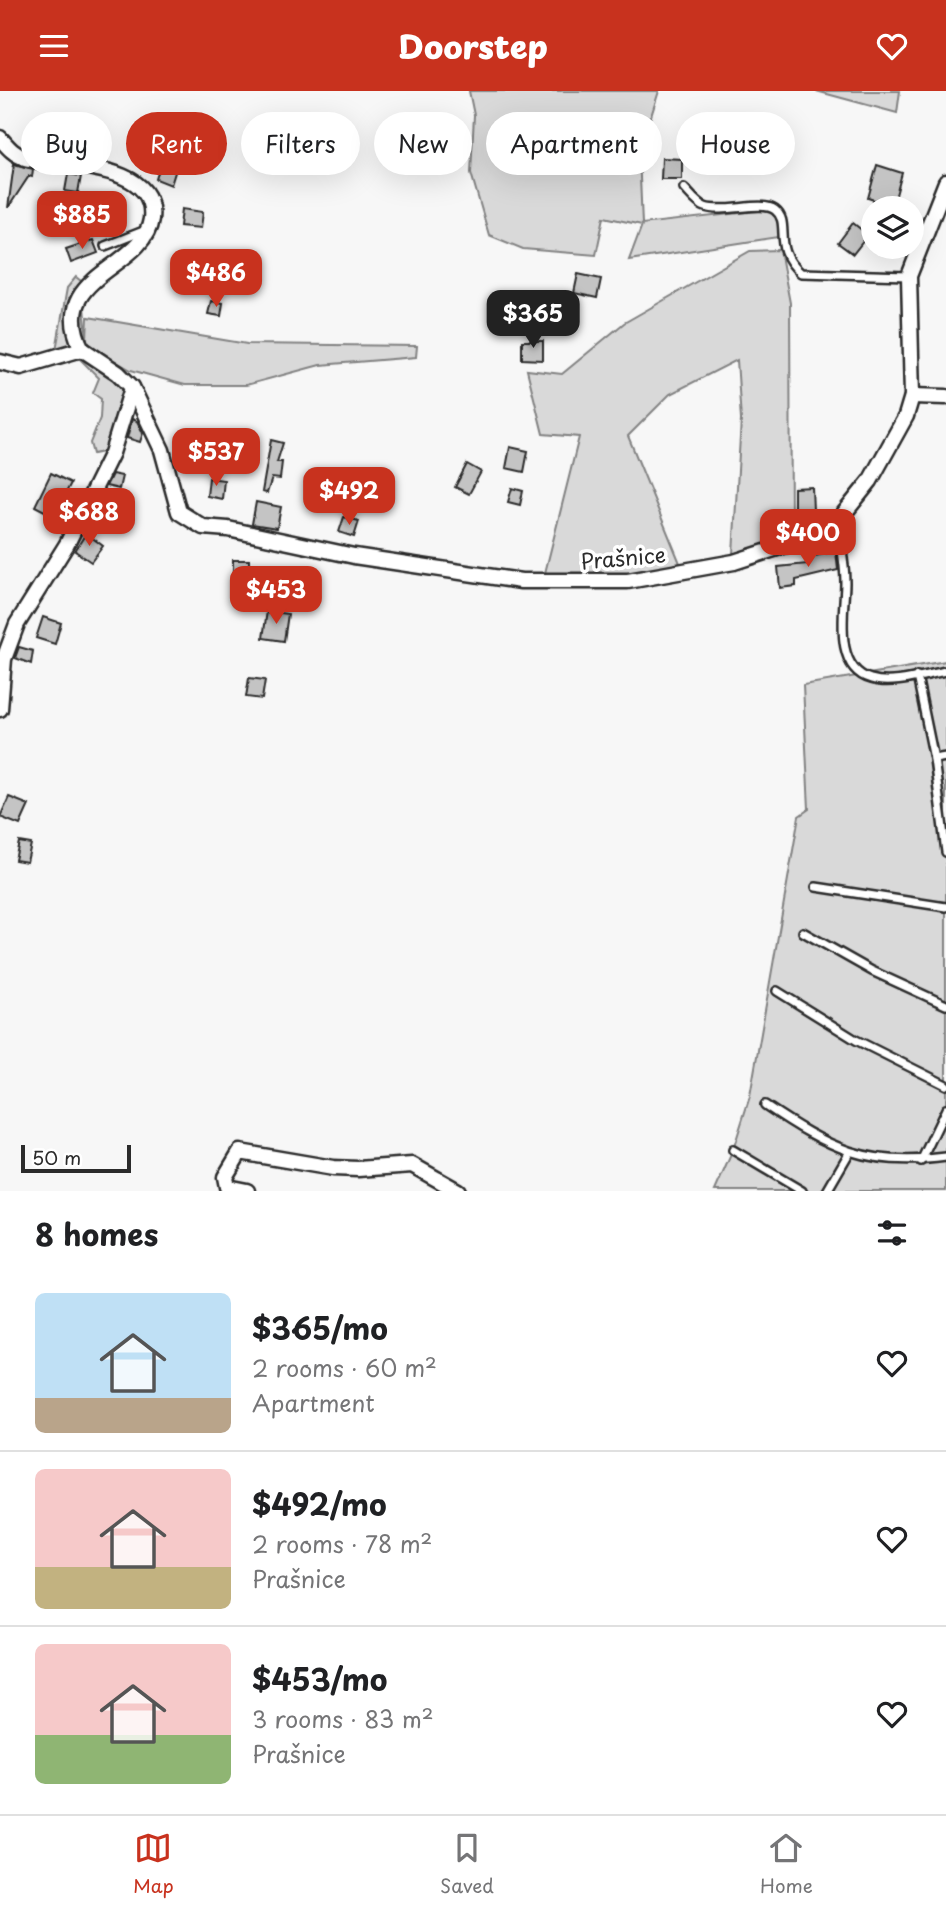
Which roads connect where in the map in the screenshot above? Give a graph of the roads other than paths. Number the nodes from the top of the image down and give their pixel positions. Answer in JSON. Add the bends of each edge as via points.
{"nodes":[{"id":1,"x":0,"y":138,"type":"edge"},
{"id":2,"x":946,"y":182,"type":"edge"},
{"id":3,"x":684,"y":188,"type":"dead end"},
{"id":4,"x":146,"y":230,"type":"junction"},
{"id":5,"x":105,"y":246,"type":"dead end"},
{"id":6,"x":909,"y":276,"type":"junction"},
{"id":7,"x":82,"y":349,"type":"junction"},
{"id":8,"x":0,"y":362,"type":"edge"},
{"id":9,"x":132,"y":387,"type":"junction"},
{"id":10,"x":912,"y":396,"type":"junction"},
{"id":11,"x":946,"y":397,"type":"edge"},
{"id":12,"x":838,"y":521,"type":"junction"},
{"id":13,"x":946,"y":671,"type":"edge"},
{"id":14,"x":917,"y":676,"type":"junction"},
{"id":15,"x":1,"y":692,"type":"edge"},
{"id":16,"x":0,"y":709,"type":"edge"},
{"id":17,"x":946,"y":757,"type":"edge"},
{"id":18,"x":934,"y":759,"type":"junction"},
{"id":19,"x":946,"y":852,"type":"edge"},
{"id":20,"x":816,"y":887,"type":"dead end"},
{"id":21,"x":946,"y":907,"type":"edge"},
{"id":22,"x":803,"y":932,"type":"dead end"},
{"id":23,"x":777,"y":991,"type":"dead end"},
{"id":24,"x":946,"y":1005,"type":"edge"},
{"id":25,"x":946,"y":1085,"type":"edge"},
{"id":26,"x":765,"y":1105,"type":"dead end"},
{"id":27,"x":946,"y":1109,"type":"edge"},
{"id":28,"x":733,"y":1150,"type":"dead end"},
{"id":29,"x":849,"y":1153,"type":"junction"},
{"id":30,"x":946,"y":1157,"type":"edge"},
{"id":31,"x":921,"y":1161,"type":"junction"},
{"id":32,"x":247,"y":1191,"type":"edge"},
{"id":33,"x":458,"y":1191,"type":"edge"},
{"id":34,"x":802,"y":1191,"type":"edge"},
{"id":35,"x":827,"y":1191,"type":"edge"}],
"edges":[{"from":1,"to":4,"type":"street","via":[[23,158],[136,181],[148,196],[151,219]]},
{"from":2,"to":6,"type":"street","name":"Prašnice"},
{"from":3,"to":6,"type":"lane","via":[[702,206],[774,210],[783,225],[786,258],[801,273]]},
{"from":4,"to":5,"type":"lane"},
{"from":4,"to":7,"type":"street","via":[[79,293],[75,318]]},
{"from":6,"to":10,"type":"street","name":"Prašnice"},
{"from":7,"to":8,"type":"street","via":[[21,367]]},
{"from":7,"to":9,"type":"street","name":"Prašnice"},
{"from":9,"to":12,"type":"street","name":"Prašnice","via":[[162,450],[179,512],[203,527],[354,556],[522,581],[628,581],[734,562],[793,544]]},
{"from":9,"to":15,"type":"street","via":[[112,453],[66,544],[17,624],[4,659]]},
{"from":10,"to":11,"type":"street"},
{"from":10,"to":12,"type":"street","name":"Prašnice","via":[[892,445]]},
{"from":12,"to":14,"type":"lane","via":[[845,582],[841,618],[848,654],[858,671],[872,680]]},
{"from":13,"to":14,"type":"lane"},
{"from":14,"to":18,"type":"lane"},
{"from":15,"to":16,"type":"street"},
{"from":17,"to":18,"type":"lane"},
{"from":18,"to":19,"type":"lane"},
{"from":20,"to":21,"type":"lane"},
{"from":22,"to":24,"type":"lane"},
{"from":23,"to":25,"type":"lane","via":[[856,1040]]},
{"from":26,"to":29,"type":"lane","via":[[814,1138]]},
{"from":27,"to":31,"type":"lane"},
{"from":28,"to":34,"type":"lane"},
{"from":29,"to":31,"type":"lane"},
{"from":29,"to":35,"type":"lane"},
{"from":30,"to":31,"type":"lane"},
{"from":32,"to":33,"type":"street","via":[[227,1187],[225,1177],[240,1152],[332,1168],[412,1165]]}]}
